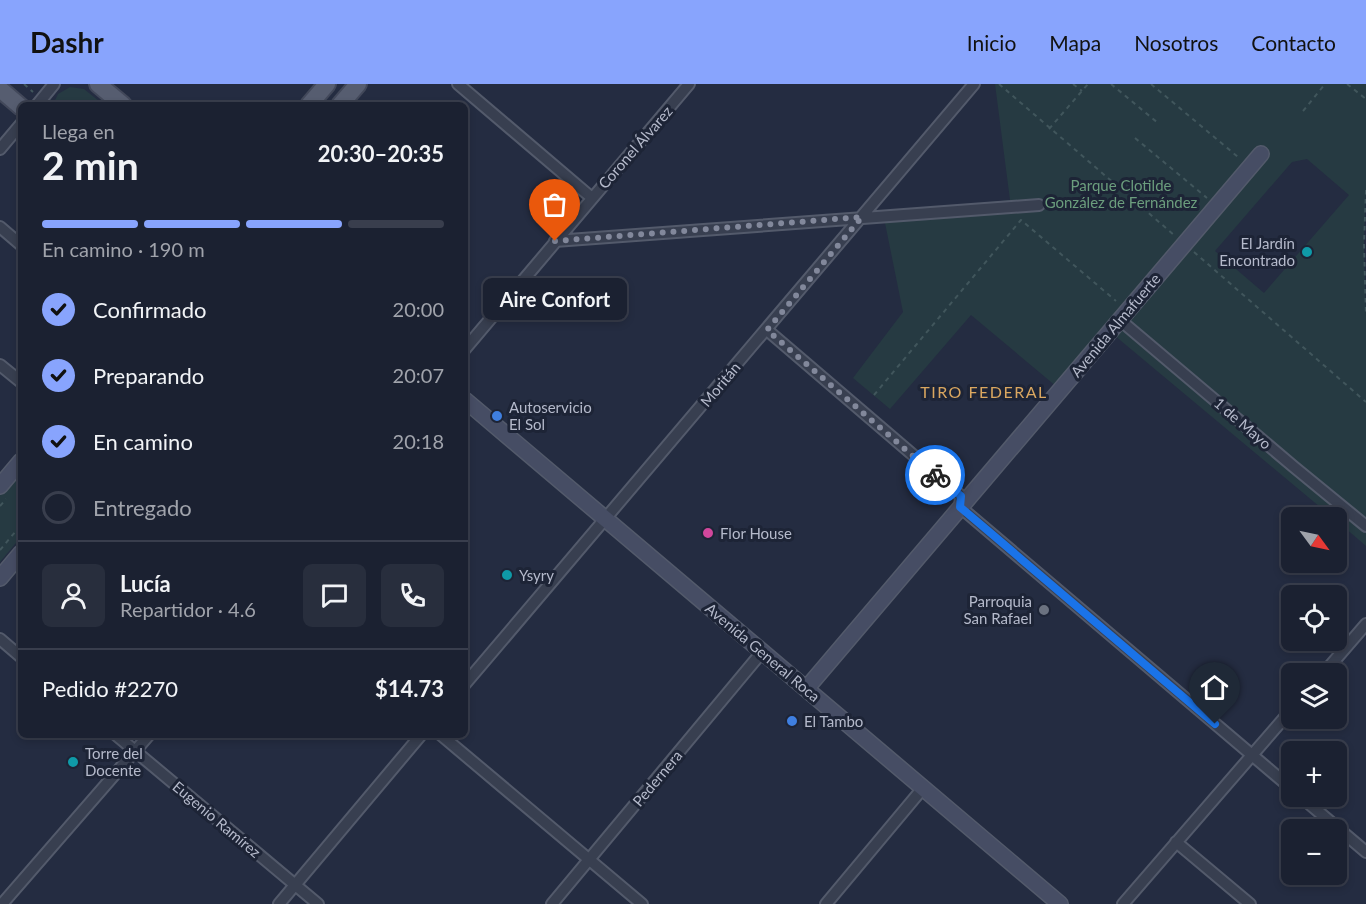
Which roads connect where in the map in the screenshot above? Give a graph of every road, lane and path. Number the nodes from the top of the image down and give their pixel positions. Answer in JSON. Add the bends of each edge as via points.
{"nodes":[{"id":1,"x":54,"y":84,"type":"edge"},
{"id":2,"x":98,"y":84,"type":"edge"},
{"id":3,"x":327,"y":84,"type":"edge"},
{"id":4,"x":358,"y":84,"type":"edge"},
{"id":5,"x":458,"y":84,"type":"edge"},
{"id":6,"x":689,"y":84,"type":"edge"},
{"id":7,"x":974,"y":84,"type":"edge"},
{"id":8,"x":1073,"y":84,"type":"edge"},
{"id":9,"x":1088,"y":84,"type":"edge"},
{"id":10,"x":1111,"y":84,"type":"edge"},
{"id":11,"x":1151,"y":84,"type":"edge"},
{"id":12,"x":1325,"y":84,"type":"edge"},
{"id":13,"x":1347,"y":84,"type":"edge"},
{"id":14,"x":0,"y":89,"type":"edge"},
{"id":15,"x":1082,"y":91,"type":"junction"},
{"id":16,"x":1366,"y":99,"type":"edge"},
{"id":17,"x":39,"y":102,"type":"edge"},
{"id":18,"x":119,"y":102,"type":"edge"},
{"id":19,"x":312,"y":102,"type":"edge"},
{"id":20,"x":343,"y":102,"type":"edge"},
{"id":21,"x":18,"y":104,"type":"edge"},
{"id":22,"x":1303,"y":111,"type":"dead end"},
{"id":23,"x":1158,"y":123,"type":"dead end"},
{"id":24,"x":18,"y":128,"type":"edge"},
{"id":25,"x":1049,"y":129,"type":"dead end"},
{"id":26,"x":1135,"y":138,"type":"dead end"},
{"id":27,"x":0,"y":149,"type":"edge"},
{"id":28,"x":1261,"y":154,"type":"dead end"},
{"id":29,"x":1250,"y":167,"type":"junction"},
{"id":30,"x":1366,"y":190,"type":"edge"},
{"id":31,"x":592,"y":198,"type":"junction"},
{"id":32,"x":1039,"y":205,"type":"dead end"},
{"id":33,"x":1216,"y":206,"type":"junction"},
{"id":34,"x":862,"y":217,"type":"junction"},
{"id":35,"x":0,"y":227,"type":"edge"},
{"id":36,"x":555,"y":241,"type":"junction"},
{"id":37,"x":18,"y":242,"type":"edge"},
{"id":38,"x":1124,"y":315,"type":"junction"},
{"id":39,"x":1366,"y":316,"type":"edge"},
{"id":40,"x":767,"y":330,"type":"junction"},
{"id":41,"x":468,"y":345,"type":"edge"},
{"id":42,"x":0,"y":365,"type":"edge"},
{"id":43,"x":18,"y":380,"type":"edge"},
{"id":44,"x":874,"y":395,"type":"dead end"},
{"id":45,"x":468,"y":403,"type":"edge"},
{"id":46,"x":18,"y":465,"type":"edge"},
{"id":47,"x":0,"y":486,"type":"edge"},
{"id":48,"x":960,"y":507,"type":"junction"},
{"id":49,"x":606,"y":519,"type":"junction"},
{"id":50,"x":1366,"y":526,"type":"edge"},
{"id":51,"x":18,"y":529,"type":"edge"},
{"id":52,"x":0,"y":550,"type":"edge"},
{"id":53,"x":18,"y":557,"type":"edge"},
{"id":54,"x":0,"y":578,"type":"edge"},
{"id":55,"x":1366,"y":624,"type":"edge"},
{"id":56,"x":0,"y":639,"type":"edge"},
{"id":57,"x":762,"y":652,"type":"junction"},
{"id":58,"x":18,"y":654,"type":"edge"},
{"id":59,"x":1332,"y":663,"type":"edge"},
{"id":60,"x":468,"y":680,"type":"edge"},
{"id":61,"x":806,"y":689,"type":"junction"},
{"id":62,"x":1281,"y":721,"type":"edge"},
{"id":63,"x":120,"y":738,"type":"edge"},
{"id":64,"x":147,"y":738,"type":"edge"},
{"id":65,"x":418,"y":738,"type":"edge"},
{"id":66,"x":445,"y":738,"type":"edge"},
{"id":67,"x":136,"y":751,"type":"junction"},
{"id":68,"x":1251,"y":755,"type":"junction"},
{"id":69,"x":1281,"y":780,"type":"edge"},
{"id":70,"x":923,"y":788,"type":"junction"},
{"id":71,"x":1313,"y":807,"type":"edge"},
{"id":72,"x":1176,"y":842,"type":"junction"},
{"id":73,"x":1366,"y":852,"type":"edge"},
{"id":74,"x":589,"y":859,"type":"junction"},
{"id":75,"x":296,"y":885,"type":"junction"},
{"id":76,"x":2,"y":904,"type":"edge"},
{"id":77,"x":279,"y":904,"type":"edge"},
{"id":78,"x":318,"y":904,"type":"edge"},
{"id":79,"x":552,"y":904,"type":"edge"},
{"id":80,"x":642,"y":904,"type":"edge"},
{"id":81,"x":826,"y":904,"type":"edge"},
{"id":82,"x":1060,"y":904,"type":"edge"},
{"id":83,"x":1123,"y":904,"type":"edge"},
{"id":84,"x":1250,"y":904,"type":"edge"}],
"edges":[{"from":1,"to":17,"type":"street"},
{"from":2,"to":18,"type":"main road"},
{"from":3,"to":19,"type":"main road"},
{"from":4,"to":20,"type":"main road"},
{"from":5,"to":31,"type":"street"},
{"from":6,"to":31,"type":"street","name":"Coronel Álvarez"},
{"from":7,"to":34,"type":"street","name":"Moritán"},
{"from":8,"to":15,"type":"path"},
{"from":9,"to":15,"type":"path"},
{"from":10,"to":23,"type":"path"},
{"from":11,"to":29,"type":"path"},
{"from":12,"to":22,"type":"path"},
{"from":13,"to":16,"type":"path"},
{"from":14,"to":21,"type":"main road"},
{"from":15,"to":25,"type":"path"},
{"from":24,"to":27,"type":"street"},
{"from":26,"to":33,"type":"path"},
{"from":28,"to":29,"type":"main road","name":"Avenida Almafuerte"},
{"from":29,"to":33,"type":"main road","name":"Avenida Almafuerte"},
{"from":30,"to":39,"type":"path"},
{"from":31,"to":36,"type":"street","name":"Coronel Álvarez"},
{"from":32,"to":34,"type":"street"},
{"from":33,"to":38,"type":"main road","name":"Avenida Almafuerte"},
{"from":34,"to":36,"type":"street"},
{"from":34,"to":40,"type":"street","name":"Moritán"},
{"from":35,"to":37,"type":"street"},
{"from":36,"to":41,"type":"street","name":"Coronel Álvarez"},
{"from":38,"to":44,"type":"path","via":[[1022,220]]},
{"from":38,"to":48,"type":"main road","name":"Avenida Almafuerte"},
{"from":38,"to":50,"type":"street","name":"1 de Mayo"},
{"from":40,"to":48,"type":"street","via":[[961,496]]},
{"from":40,"to":49,"type":"street","name":"Moritán"},
{"from":42,"to":43,"type":"street"},
{"from":45,"to":49,"type":"main road","name":"Avenida General Roca"},
{"from":46,"to":47,"type":"main road"},
{"from":48,"to":61,"type":"main road","name":"Avenida Almafuerte"},
{"from":48,"to":68,"type":"street"},
{"from":49,"to":57,"type":"main road","name":"Avenida General Roca"},
{"from":49,"to":60,"type":"street","name":"Moritán"},
{"from":51,"to":52,"type":"path"},
{"from":53,"to":54,"type":"main road"},
{"from":55,"to":59,"type":"street"},
{"from":56,"to":58,"type":"street"},
{"from":57,"to":61,"type":"main road","name":"Avenida General Roca"},
{"from":57,"to":74,"type":"street","name":"Pedernera"},
{"from":61,"to":70,"type":"main road","name":"Avenida General Roca"},
{"from":62,"to":68,"type":"street"},
{"from":63,"to":67,"type":"street","name":"Eugenio Ramírez"},
{"from":64,"to":67,"type":"street"},
{"from":65,"to":75,"type":"street"},
{"from":66,"to":74,"type":"street"},
{"from":67,"to":75,"type":"street","name":"Eugenio Ramírez"},
{"from":67,"to":76,"type":"street"},
{"from":68,"to":69,"type":"street"},
{"from":68,"to":72,"type":"street"},
{"from":70,"to":81,"type":"street"},
{"from":70,"to":82,"type":"main road","name":"Avenida General Roca"},
{"from":71,"to":73,"type":"street"},
{"from":72,"to":83,"type":"street"},
{"from":72,"to":84,"type":"street"},
{"from":74,"to":79,"type":"street","name":"Pedernera"},
{"from":74,"to":80,"type":"street"},
{"from":75,"to":77,"type":"street"},
{"from":75,"to":78,"type":"street","name":"Eugenio Ramírez"}]}
